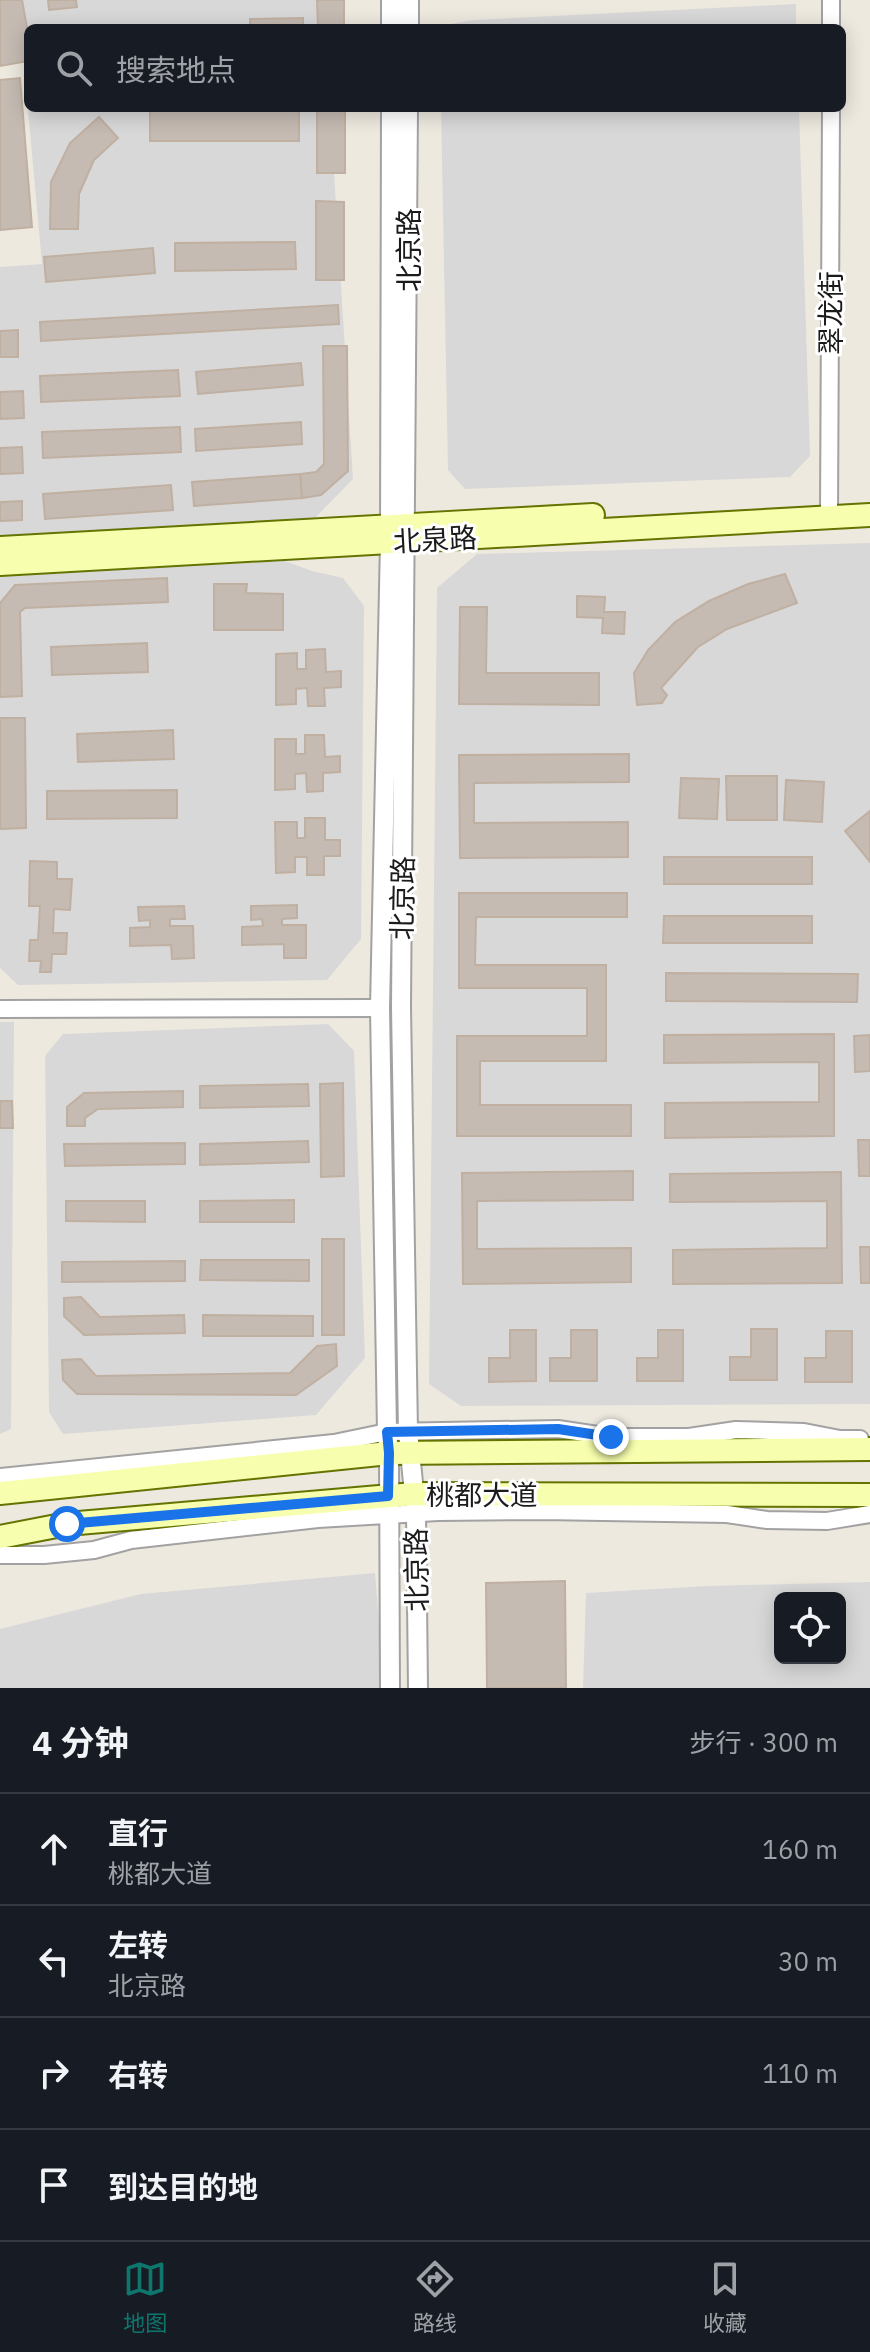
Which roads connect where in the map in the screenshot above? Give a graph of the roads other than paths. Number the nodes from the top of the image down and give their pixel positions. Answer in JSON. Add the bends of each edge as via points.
{"nodes":[{"id":1,"x":391,"y":0,"type":"edge"},
{"id":2,"x":409,"y":0,"type":"edge"},
{"id":3,"x":831,"y":0,"type":"edge"},
{"id":4,"x":391,"y":24,"type":"edge"},
{"id":5,"x":409,"y":24,"type":"edge"},
{"id":6,"x":831,"y":24,"type":"edge"},
{"id":7,"x":391,"y":112,"type":"edge"},
{"id":8,"x":408,"y":112,"type":"edge"},
{"id":9,"x":831,"y":112,"type":"edge"},
{"id":10,"x":870,"y":500,"type":"edge"},
{"id":11,"x":829,"y":510,"type":"junction"},
{"id":12,"x":870,"y":515,"type":"edge"},
{"id":13,"x":398,"y":534,"type":"junction"},
{"id":14,"x":0,"y":548,"type":"edge"},
{"id":15,"x":0,"y":564,"type":"edge"},
{"id":16,"x":380,"y":1008,"type":"junction"},
{"id":17,"x":0,"y":1009,"type":"edge"},
{"id":18,"x":870,"y":1439,"type":"edge"},
{"id":19,"x":399,"y":1443,"type":"junction"},
{"id":20,"x":870,"y":1449,"type":"edge"},
{"id":21,"x":0,"y":1477,"type":"edge"},
{"id":22,"x":0,"y":1493,"type":"edge"},
{"id":23,"x":870,"y":1495,"type":"edge"},
{"id":24,"x":415,"y":1504,"type":"junction"},
{"id":25,"x":388,"y":1505,"type":"junction"},
{"id":26,"x":870,"y":1514,"type":"edge"},
{"id":27,"x":0,"y":1537,"type":"edge"},
{"id":28,"x":0,"y":1555,"type":"edge"},
{"id":29,"x":390,"y":1688,"type":"edge"},
{"id":30,"x":418,"y":1688,"type":"edge"}],
"edges":[{"from":1,"to":4,"type":"street"},
{"from":2,"to":5,"type":"street"},
{"from":3,"to":6,"type":"street"},
{"from":7,"to":13,"type":"street","name":"北京路"},
{"from":8,"to":13,"type":"street","name":"北京路"},
{"from":9,"to":11,"type":"street","name":"翠龙街"},
{"from":10,"to":11,"type":"main road","name":"北泉路"},
{"from":11,"to":12,"type":"main road","name":"北泉路"},
{"from":11,"to":13,"type":"main road","name":"北泉路"},
{"from":13,"to":14,"type":"main road","name":"北泉路"},
{"from":13,"to":15,"type":"main road","name":"北泉路"},
{"from":13,"to":16,"type":"street","name":"北京路"},
{"from":13,"to":19,"type":"street","name":"北京路"},
{"from":16,"to":17,"type":"street"},
{"from":16,"to":19,"type":"street","name":"北京路"},
{"from":18,"to":19,"type":"street","via":[[736,1430],[611,1437],[558,1429]]},
{"from":19,"to":20,"type":"main road","name":"桃都大道"},
{"from":19,"to":21,"type":"street","via":[[334,1443]]},
{"from":19,"to":22,"type":"main road","name":"桃都大道"},
{"from":19,"to":24,"type":"street","name":"北京路"},
{"from":19,"to":25,"type":"street","name":"北京路"},
{"from":23,"to":24,"type":"main road","name":"桃都大道"},
{"from":24,"to":25,"type":"main road","name":"桃都大道"},
{"from":24,"to":26,"type":"street","via":[[727,1514],[767,1520],[827,1521]]},
{"from":24,"to":30,"type":"street","name":"北京路"},
{"from":25,"to":27,"type":"main road","name":"桃都大道","via":[[67,1524]]},
{"from":25,"to":28,"type":"street","via":[[318,1519],[131,1540],[94,1550]]},
{"from":25,"to":29,"type":"street","name":"北京路"}]}
